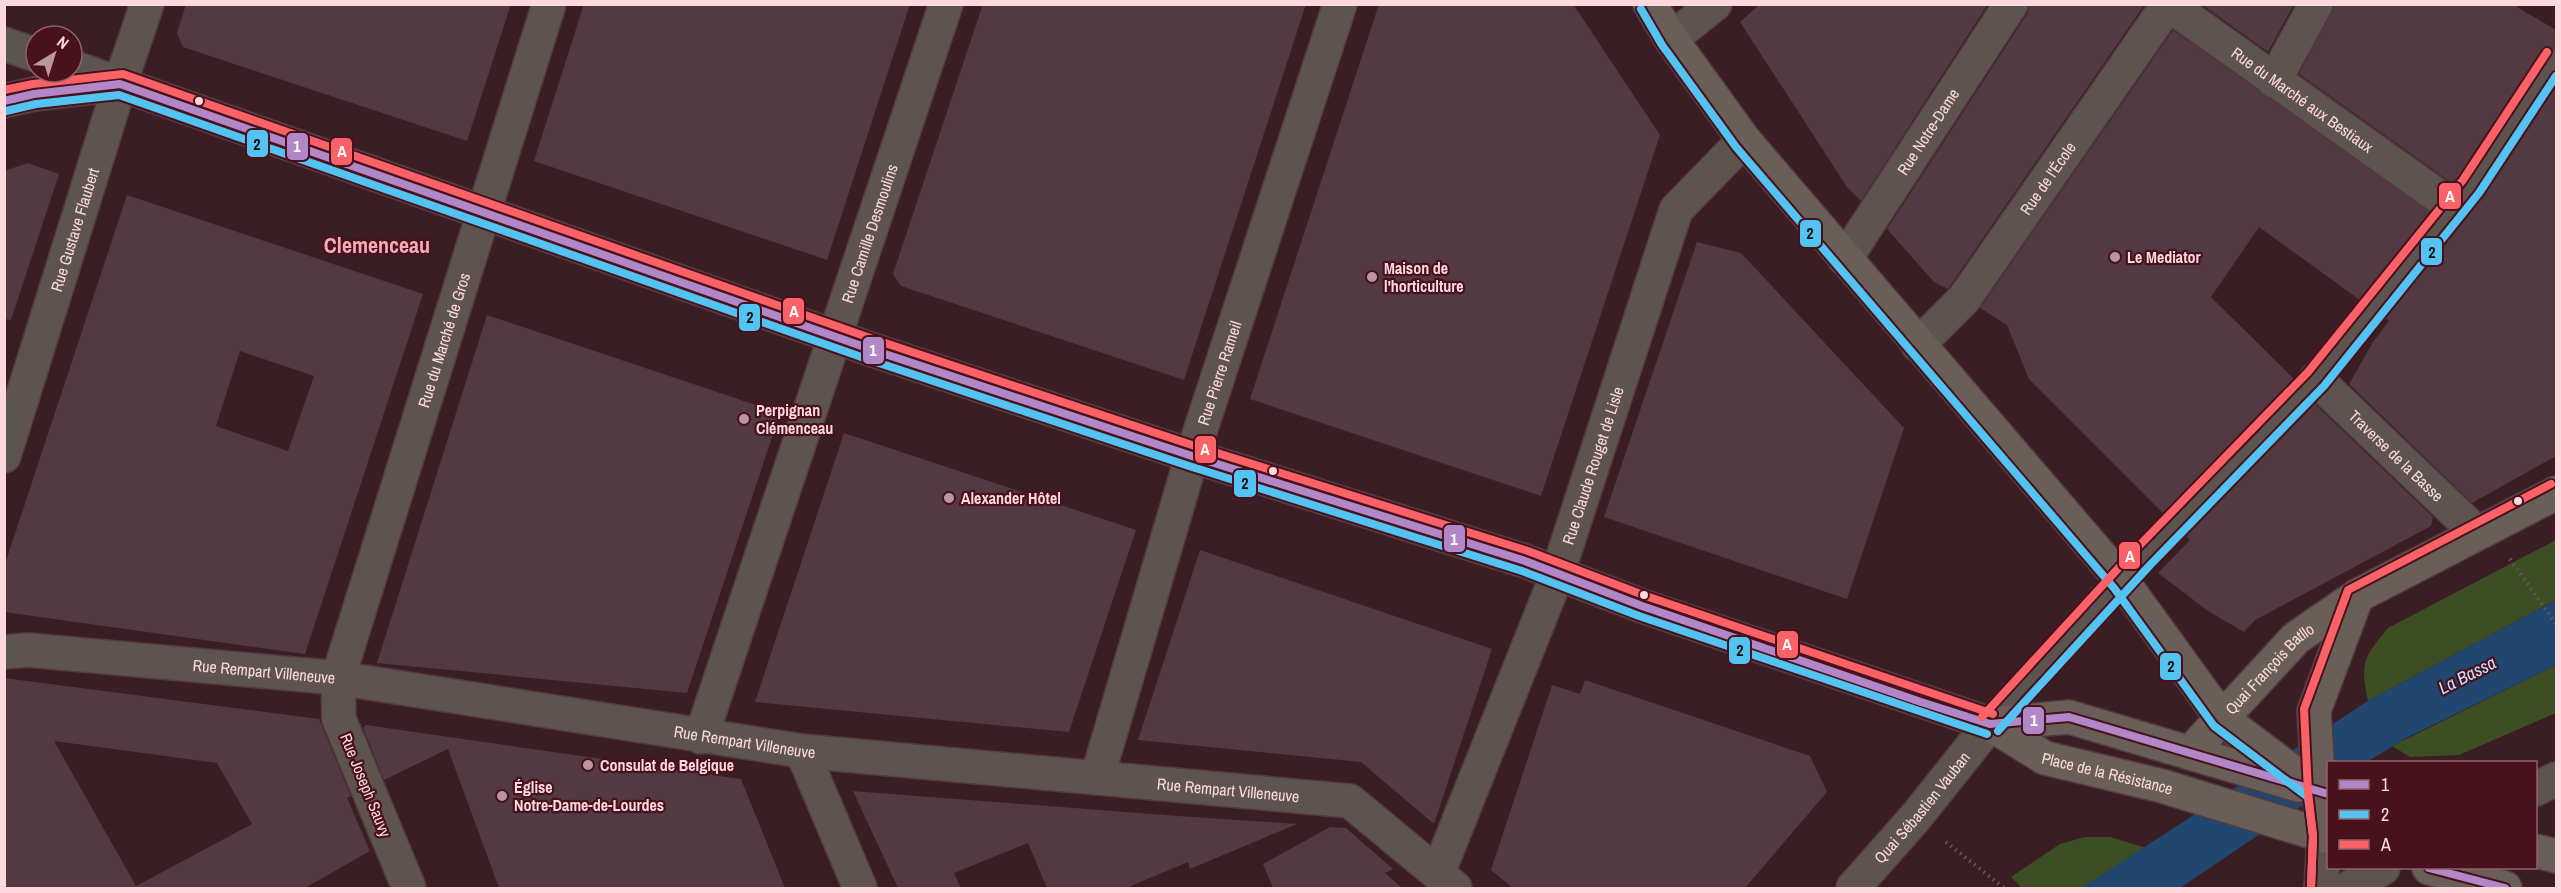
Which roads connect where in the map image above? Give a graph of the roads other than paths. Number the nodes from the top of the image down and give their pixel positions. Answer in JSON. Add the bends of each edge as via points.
{"nodes":[{"id":1,"x":147,"y":4,"type":"edge"},
{"id":2,"x":549,"y":4,"type":"edge"},
{"id":3,"x":946,"y":4,"type":"edge"},
{"id":4,"x":1340,"y":4,"type":"edge"},
{"id":5,"x":1650,"y":4,"type":"edge"},
{"id":6,"x":1715,"y":4,"type":"edge"},
{"id":7,"x":2012,"y":4,"type":"edge"},
{"id":8,"x":2316,"y":4,"type":"edge"},
{"id":9,"x":2168,"y":5,"type":"edge"},
{"id":10,"x":1671,"y":39,"type":"junction"},
{"id":11,"x":4,"y":44,"type":"edge"},
{"id":12,"x":24,"y":51,"type":"edge"},
{"id":13,"x":2556,"y":58,"type":"edge"},
{"id":14,"x":84,"y":71,"type":"edge"},
{"id":15,"x":2274,"y":81,"type":"junction"},
{"id":16,"x":120,"y":84,"type":"junction"},
{"id":17,"x":4,"y":102,"type":"edge"},
{"id":18,"x":1744,"y":140,"type":"junction"},
{"id":19,"x":2438,"y":196,"type":"dead end"},
{"id":20,"x":482,"y":214,"type":"junction"},
{"id":21,"x":1845,"y":259,"type":"junction"},
{"id":22,"x":833,"y":336,"type":"junction"},
{"id":23,"x":1918,"y":345,"type":"junction"},
{"id":24,"x":2316,"y":379,"type":"junction"},
{"id":25,"x":4,"y":456,"type":"edge"},
{"id":26,"x":1192,"y":456,"type":"junction"},
{"id":27,"x":2556,"y":494,"type":"edge"},
{"id":28,"x":2477,"y":533,"type":"junction"},
{"id":29,"x":1557,"y":575,"type":"junction"},
{"id":30,"x":2122,"y":581,"type":"junction"},
{"id":31,"x":2357,"y":596,"type":"junction"},
{"id":32,"x":4,"y":652,"type":"edge"},
{"id":33,"x":338,"y":678,"type":"junction"},
{"id":34,"x":1990,"y":724,"type":"junction"},
{"id":35,"x":701,"y":737,"type":"junction"},
{"id":36,"x":802,"y":751,"type":"junction"},
{"id":37,"x":2190,"y":753,"type":"junction"},
{"id":38,"x":2243,"y":761,"type":"junction"},
{"id":39,"x":1097,"y":778,"type":"junction"},
{"id":40,"x":2556,"y":779,"type":"edge"},
{"id":41,"x":2537,"y":788,"type":"edge"},
{"id":42,"x":2323,"y":792,"type":"edge"},
{"id":43,"x":2326,"y":837,"type":"edge"},
{"id":44,"x":2537,"y":851,"type":"edge"},
{"id":45,"x":2556,"y":856,"type":"edge"},
{"id":46,"x":2380,"y":869,"type":"edge"},
{"id":47,"x":2436,"y":869,"type":"edge"},
{"id":48,"x":1446,"y":881,"type":"edge"},
{"id":49,"x":409,"y":888,"type":"edge"},
{"id":50,"x":860,"y":888,"type":"edge"},
{"id":51,"x":1853,"y":888,"type":"edge"},
{"id":52,"x":2321,"y":888,"type":"edge"},
{"id":53,"x":2349,"y":888,"type":"edge"},
{"id":54,"x":2505,"y":888,"type":"edge"}],
"edges":[{"from":1,"to":16,"type":"street","name":"Rue Gustave Flaubert"},
{"from":2,"to":20,"type":"street","name":"Rue du Marché de Gros"},
{"from":3,"to":22,"type":"street","name":"Rue Camille Desmoulins"},
{"from":4,"to":26,"type":"street","name":"Rue Pierre Rameil"},
{"from":5,"to":10,"type":"main road"},
{"from":6,"to":10,"type":"street"},
{"from":7,"to":21,"type":"street","name":"Rue Notre-Dame"},
{"from":8,"to":15,"type":"street"},
{"from":9,"to":15,"type":"street","name":"Rue du Marché aux Bestiaux"},
{"from":9,"to":23,"type":"street","name":"Rue de l'École","via":[[1964,299]]},
{"from":10,"to":18,"type":"main road"},
{"from":11,"to":12,"type":"street"},
{"from":13,"to":24,"type":"lane","via":[[2471,186]]},
{"from":14,"to":16,"type":"street"},
{"from":15,"to":19,"type":"street","name":"Rue du Marché aux Bestiaux"},
{"from":16,"to":17,"type":"main road","via":[[34,94]]},
{"from":16,"to":20,"type":"main road"},
{"from":16,"to":25,"type":"street","name":"Rue Gustave Flaubert"},
{"from":18,"to":21,"type":"main road"},
{"from":18,"to":29,"type":"street","name":"Rue Claude Rouget de Lisle","via":[[1676,210]]},
{"from":20,"to":22,"type":"main road"},
{"from":20,"to":33,"type":"street","name":"Rue du Marché de Gros"},
{"from":21,"to":23,"type":"main road"},
{"from":22,"to":26,"type":"main road"},
{"from":22,"to":35,"type":"street","name":"Rue Camille Desmoulins"},
{"from":23,"to":30,"type":"main road"},
{"from":24,"to":28,"type":"street","name":"Traverse de la Basse"},
{"from":24,"to":30,"type":"lane"},
{"from":26,"to":29,"type":"main road","via":[[1525,561]]},
{"from":26,"to":39,"type":"street","name":"Rue Pierre Rameil"},
{"from":27,"to":28,"type":"main road","name":"Quai François Batllo"},
{"from":28,"to":31,"type":"main road","name":"Quai François Batllo"},
{"from":29,"to":34,"type":"main road"},
{"from":29,"to":48,"type":"street","name":"Rue Claude Rouget de Lisle"},
{"from":30,"to":34,"type":"lane"},
{"from":30,"to":38,"type":"main road"},
{"from":31,"to":38,"type":"main road","name":"Quai François Batllo","via":[[2296,638]]},
{"from":31,"to":42,"type":"main road","name":"Quai François Batllo","via":[[2314,711]]},
{"from":32,"to":33,"type":"street","name":"Rue Rempart Villeneuve","via":[[28,650]]},
{"from":33,"to":35,"type":"street","name":"Rue Rempart Villeneuve"},
{"from":33,"to":49,"type":"street","name":"Rue Joseph Sauvy","via":[[339,719]]},
{"from":34,"to":37,"type":"main road","via":[[2068,717]]},
{"from":34,"to":38,"type":"main road","name":"Place de la Résistance","via":[[2045,758],[2206,800]]},
{"from":34,"to":51,"type":"street","name":"Quai Sébastien Vauban"},
{"from":35,"to":36,"type":"street","name":"Rue Rempart Villeneuve"},
{"from":36,"to":39,"type":"street","name":"Rue Rempart Villeneuve"},
{"from":36,"to":50,"type":"street"},
{"from":37,"to":38,"type":"main road","name":"Quai François Batllo"},
{"from":37,"to":38,"type":"main road"},
{"from":38,"to":42,"type":"main road"},
{"from":38,"to":43,"type":"main road"},
{"from":39,"to":48,"type":"street","name":"Rue Rempart Villeneuve","via":[[1350,801]]},
{"from":40,"to":41,"type":"street"},
{"from":42,"to":43,"type":"main road"},
{"from":43,"to":52,"type":"street"},
{"from":44,"to":45,"type":"main road"},
{"from":46,"to":53,"type":"street"},
{"from":47,"to":54,"type":"main road"}]}
